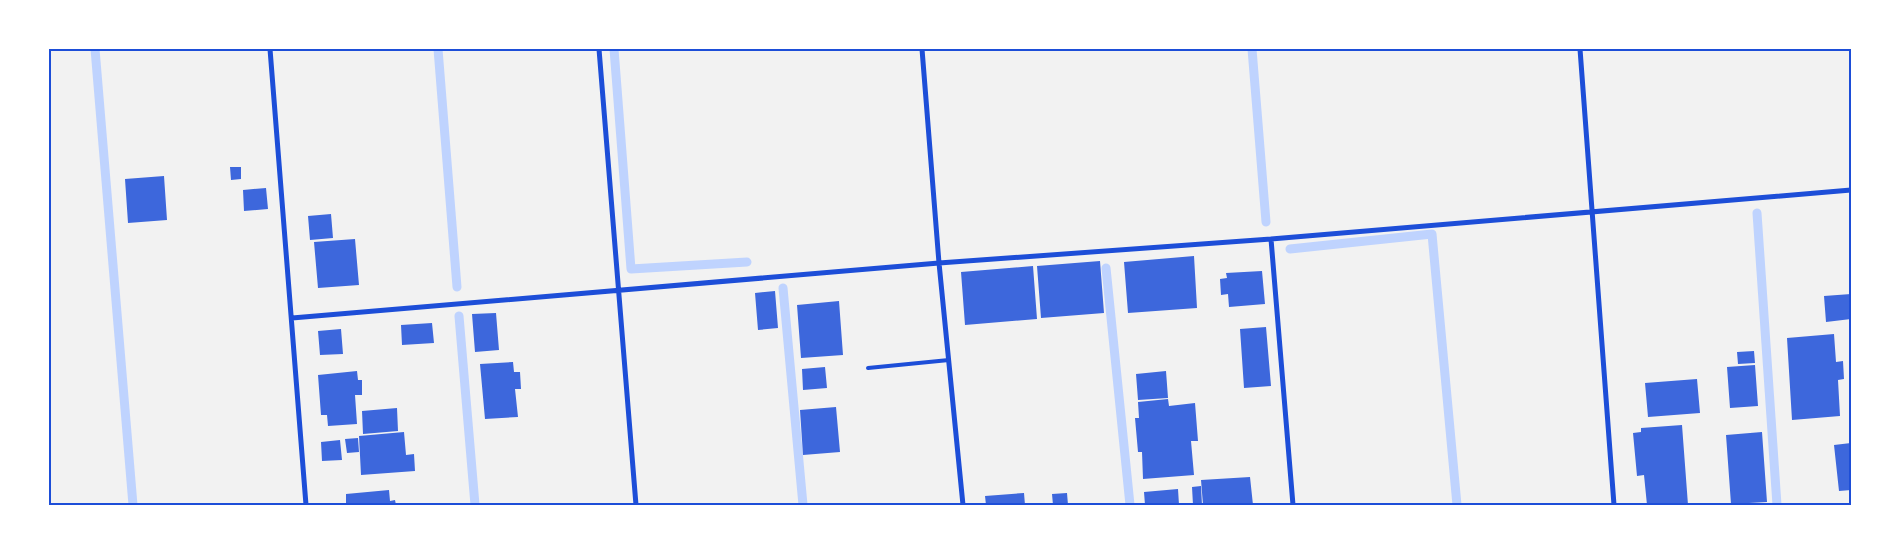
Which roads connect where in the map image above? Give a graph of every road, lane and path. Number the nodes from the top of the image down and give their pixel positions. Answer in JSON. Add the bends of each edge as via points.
{"nodes":[{"id":1,"x":270,"y":49,"type":"edge"},
{"id":2,"x":599,"y":49,"type":"edge"},
{"id":3,"x":922,"y":49,"type":"edge"},
{"id":4,"x":1580,"y":49,"type":"edge"},
{"id":5,"x":1851,"y":190,"type":"edge"},
{"id":6,"x":1593,"y":210,"type":"junction"},
{"id":7,"x":1271,"y":240,"type":"junction"},
{"id":8,"x":939,"y":263,"type":"junction"},
{"id":9,"x":619,"y":290,"type":"junction"},
{"id":10,"x":292,"y":318,"type":"junction"},
{"id":11,"x":949,"y":360,"type":"junction"},
{"id":12,"x":868,"y":368,"type":"dead end"},
{"id":13,"x":306,"y":505,"type":"edge"},
{"id":14,"x":636,"y":505,"type":"edge"},
{"id":15,"x":963,"y":505,"type":"edge"},
{"id":16,"x":1292,"y":505,"type":"edge"},
{"id":17,"x":1614,"y":505,"type":"edge"}],
"edges":[{"from":1,"to":10,"type":"street"},
{"from":2,"to":9,"type":"street"},
{"from":3,"to":8,"type":"street"},
{"from":4,"to":6,"type":"street"},
{"from":5,"to":6,"type":"street"},
{"from":6,"to":7,"type":"street"},
{"from":6,"to":17,"type":"street"},
{"from":7,"to":8,"type":"street"},
{"from":7,"to":16,"type":"street"},
{"from":8,"to":9,"type":"street"},
{"from":8,"to":11,"type":"street"},
{"from":9,"to":10,"type":"street"},
{"from":9,"to":14,"type":"street"},
{"from":10,"to":13,"type":"street"},
{"from":11,"to":12,"type":"lane"},
{"from":11,"to":15,"type":"street"}]}
